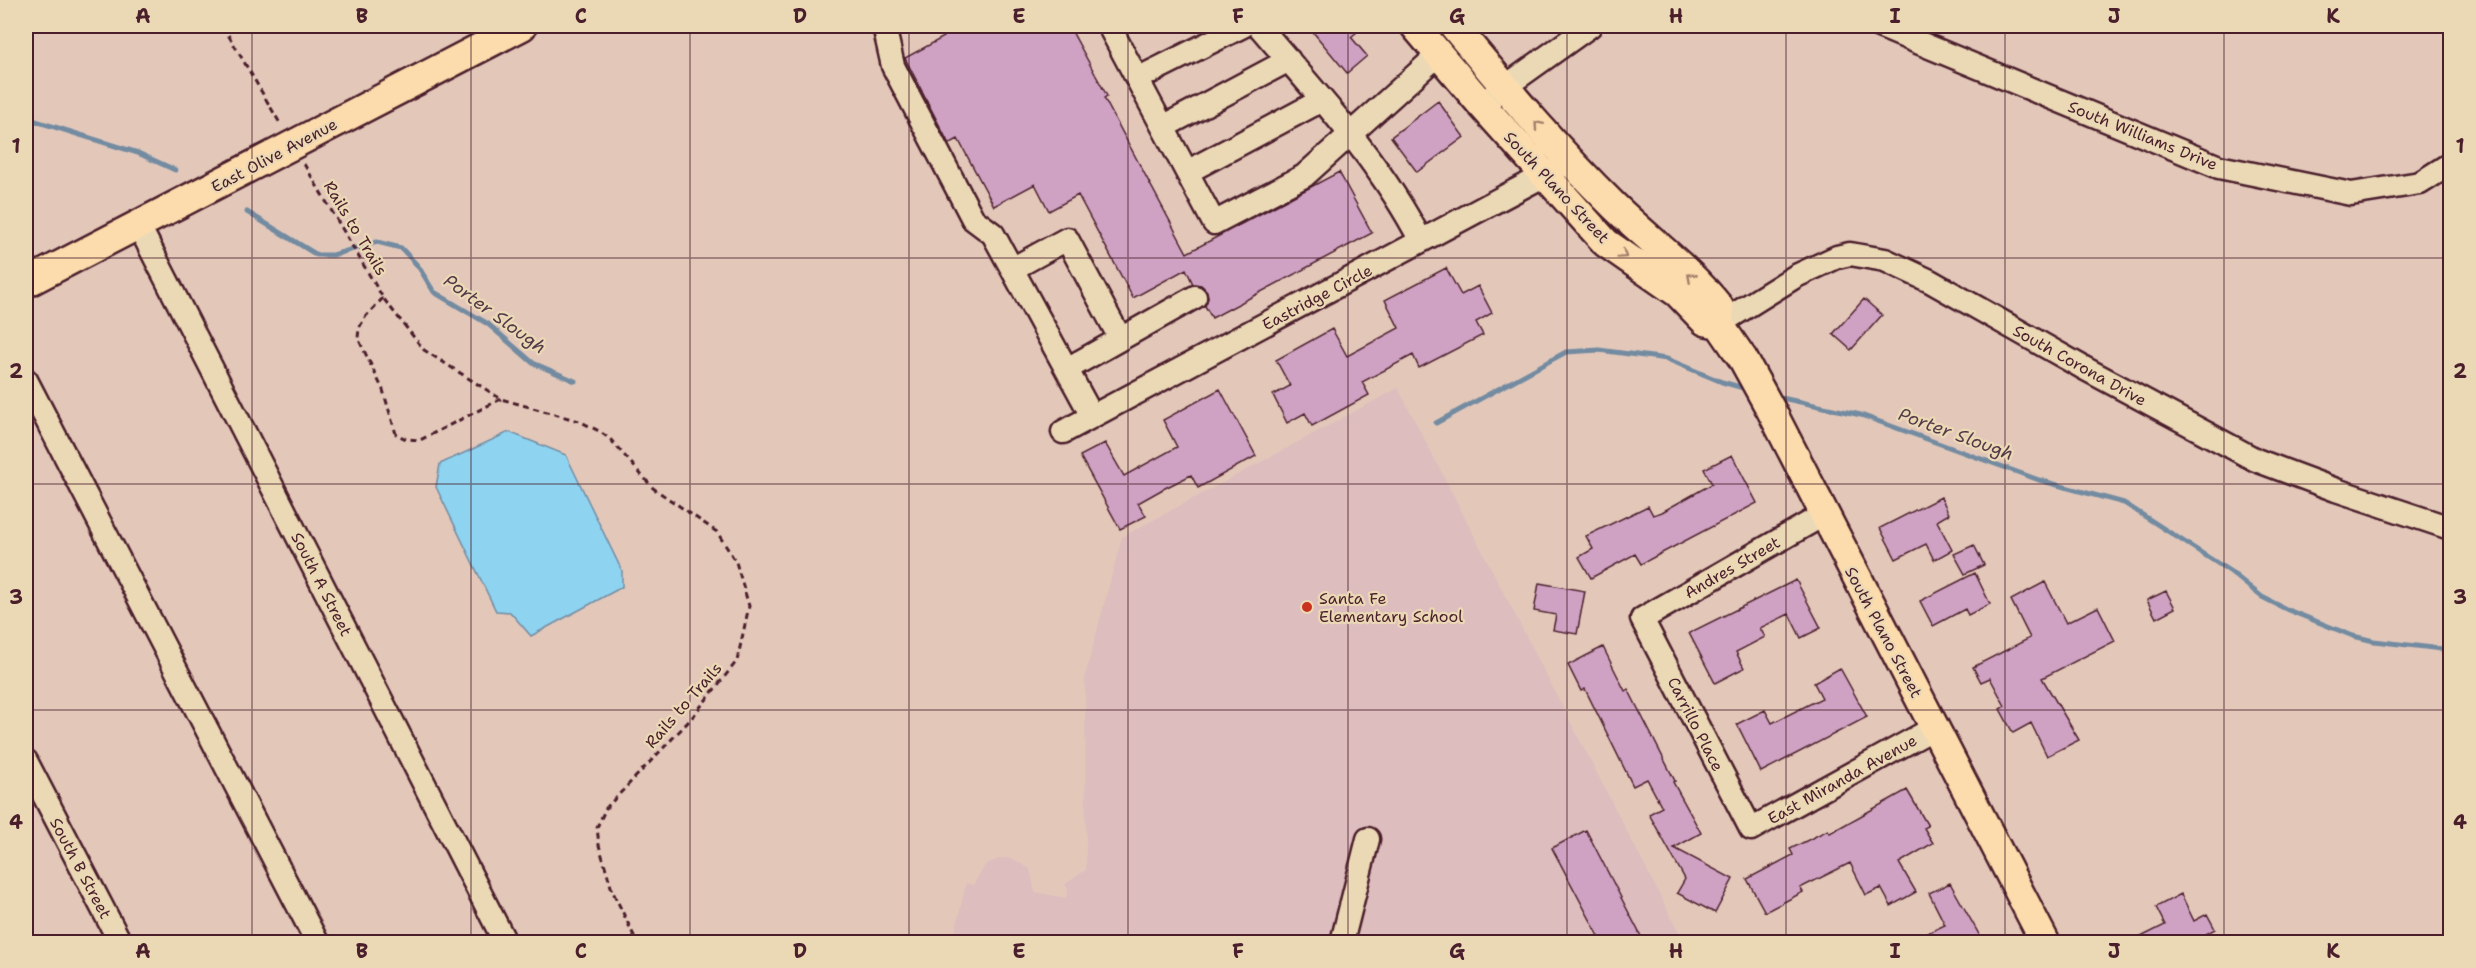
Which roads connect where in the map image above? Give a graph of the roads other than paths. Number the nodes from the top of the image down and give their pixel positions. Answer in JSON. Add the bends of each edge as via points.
{"nodes":[{"id":1,"x":522,"y":26,"type":"edge"},
{"id":2,"x":884,"y":26,"type":"edge"},
{"id":3,"x":1243,"y":26,"type":"edge"},
{"id":4,"x":1259,"y":26,"type":"edge"},
{"id":5,"x":1415,"y":26,"type":"edge"},
{"id":6,"x":1454,"y":26,"type":"edge"},
{"id":7,"x":1590,"y":26,"type":"edge"},
{"id":8,"x":1879,"y":26,"type":"edge"},
{"id":9,"x":1113,"y":27,"type":"edge"},
{"id":10,"x":1438,"y":54,"type":"junction"},
{"id":11,"x":1289,"y":60,"type":"junction"},
{"id":12,"x":1137,"y":79,"type":"junction"},
{"id":13,"x":1504,"y":86,"type":"junction"},
{"id":14,"x":1322,"y":100,"type":"junction"},
{"id":15,"x":1481,"y":104,"type":"junction"},
{"id":16,"x":1163,"y":127,"type":"junction"},
{"id":17,"x":1351,"y":133,"type":"junction"},
{"id":18,"x":1570,"y":161,"type":"junction"},
{"id":19,"x":2451,"y":164,"type":"edge"},
{"id":20,"x":1187,"y":172,"type":"junction"},
{"id":21,"x":1544,"y":175,"type":"junction"},
{"id":22,"x":139,"y":226,"type":"junction"},
{"id":23,"x":1421,"y":241,"type":"junction"},
{"id":24,"x":1012,"y":269,"type":"junction"},
{"id":25,"x":26,"y":283,"type":"edge"},
{"id":26,"x":1195,"y":297,"type":"dead end"},
{"id":27,"x":1719,"y":324,"type":"junction"},
{"id":28,"x":1120,"y":339,"type":"junction"},
{"id":29,"x":1067,"y":369,"type":"junction"},
{"id":30,"x":26,"y":380,"type":"edge"},
{"id":31,"x":1092,"y":416,"type":"junction"},
{"id":32,"x":1063,"y":432,"type":"dead end"},
{"id":33,"x":1823,"y":515,"type":"junction"},
{"id":34,"x":2451,"y":528,"type":"edge"},
{"id":35,"x":1642,"y":619,"type":"joint"},
{"id":36,"x":1934,"y":728,"type":"junction"},
{"id":37,"x":26,"y":761,"type":"edge"},
{"id":38,"x":1750,"y":829,"type":"joint"},
{"id":39,"x":1368,"y":839,"type":"dead end"},
{"id":40,"x":120,"y":942,"type":"edge"},
{"id":41,"x":318,"y":942,"type":"edge"},
{"id":42,"x":505,"y":942,"type":"edge"},
{"id":43,"x":1342,"y":942,"type":"edge"},
{"id":44,"x":2045,"y":942,"type":"edge"}],
"edges":[{"from":1,"to":22,"type":"main road","name":"East Olive Avenue"},
{"from":2,"to":24,"type":"street","via":[[893,66],[973,219],[993,234]]},
{"from":3,"to":12,"type":"street"},
{"from":4,"to":11,"type":"street"},
{"from":5,"to":10,"type":"main road","name":"South Plano Street"},
{"from":6,"to":13,"type":"main road","name":"South Plano Street"},
{"from":7,"to":13,"type":"street"},
{"from":8,"to":19,"type":"street","name":"South Williams Drive","via":[[2219,167],[2351,194],[2420,183]]},
{"from":9,"to":12,"type":"street"},
{"from":10,"to":15,"type":"main road","name":"South Plano Street"},
{"from":10,"to":17,"type":"street"},
{"from":11,"to":14,"type":"street"},
{"from":11,"to":16,"type":"street"},
{"from":12,"to":16,"type":"street"},
{"from":13,"to":15,"type":"street"},
{"from":18,"to":13,"type":"main road","name":"South Plano Street","one_way":true},
{"from":14,"to":17,"type":"street"},
{"from":14,"to":20,"type":"street"},
{"from":15,"to":21,"type":"main road","name":"South Plano Street"},
{"from":16,"to":20,"type":"street"},
{"from":17,"to":20,"type":"street","via":[[1304,176],[1215,223]]},
{"from":17,"to":23,"type":"street","via":[[1403,205]]},
{"from":18,"to":21,"type":"street","name":"Eastridge Circle"},
{"from":27,"to":18,"type":"main road","name":"South Plano Street","one_way":true,"via":[[1719,307],[1702,287]]},
{"from":21,"to":23,"type":"street","name":"Eastridge Circle"},
{"from":21,"to":27,"type":"main road","name":"South Plano Street","one_way":true,"via":[[1606,243],[1678,293],[1705,321]]},
{"from":22,"to":25,"type":"main road","name":"East Olive Avenue"},
{"from":22,"to":42,"type":"street","name":"South A Street"},
{"from":23,"to":31,"type":"street","name":"Eastridge Circle"},
{"from":24,"to":28,"type":"street","via":[[1067,239]]},
{"from":24,"to":29,"type":"street"},
{"from":26,"to":28,"type":"street"},
{"from":27,"to":33,"type":"main road","name":"South Plano Street","via":[[1771,411]]},
{"from":27,"to":34,"type":"street","name":"South Corona Drive","via":[[1796,276],[1837,257],[1850,254],[1886,260],[2256,460]]},
{"from":28,"to":29,"type":"street"},
{"from":29,"to":31,"type":"street"},
{"from":30,"to":41,"type":"street"},
{"from":31,"to":32,"type":"street","name":"Eastridge Circle"},
{"from":33,"to":35,"type":"street","name":"Andres Street"},
{"from":33,"to":36,"type":"main road","name":"South Plano Street"},
{"from":35,"to":38,"type":"street","name":"Carrillo Place"},
{"from":36,"to":38,"type":"street","name":"East Miranda Avenue"},
{"from":36,"to":44,"type":"main road","name":"South Plano Street"},
{"from":37,"to":40,"type":"street","name":"South B Street"},
{"from":39,"to":43,"type":"street"}]}
